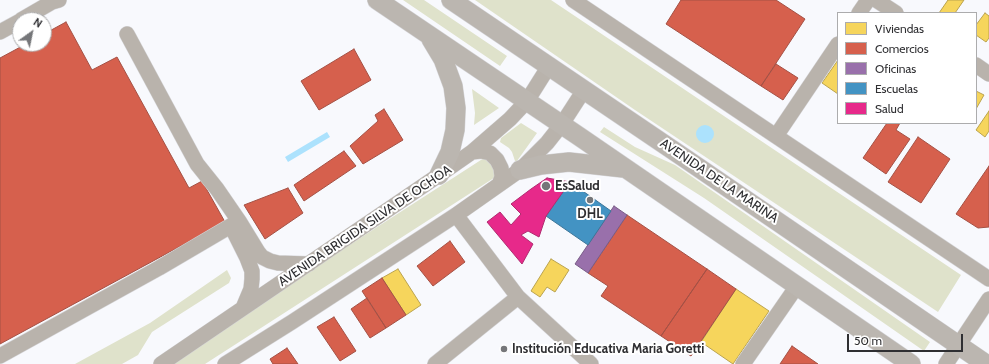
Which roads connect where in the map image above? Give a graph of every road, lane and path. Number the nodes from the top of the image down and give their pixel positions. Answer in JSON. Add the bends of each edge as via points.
{"nodes":[{"id":1,"x":59,"y":0,"type":"edge"},
{"id":2,"x":377,"y":0,"type":"edge"},
{"id":3,"x":450,"y":0,"type":"edge"},
{"id":4,"x":573,"y":0,"type":"edge"},
{"id":5,"x":868,"y":0,"type":"edge"},
{"id":6,"x":876,"y":0,"type":"edge"},
{"id":7,"x":35,"y":12,"type":"edge"},
{"id":8,"x":860,"y":12,"type":"edge"},
{"id":9,"x":894,"y":12,"type":"edge"},
{"id":10,"x":12,"y":25,"type":"edge"},
{"id":11,"x":0,"y":32,"type":"edge"},
{"id":12,"x":127,"y":34,"type":"dead end"},
{"id":13,"x":428,"y":34,"type":"junction"},
{"id":14,"x":837,"y":45,"type":"edge"},
{"id":15,"x":549,"y":66,"type":"junction"},
{"id":16,"x":977,"y":66,"type":"edge"},
{"id":17,"x":989,"y":74,"type":"edge"},
{"id":18,"x":584,"y":90,"type":"junction"},
{"id":19,"x":527,"y":101,"type":"junction"},
{"id":20,"x":562,"y":124,"type":"junction"},
{"id":21,"x":776,"y":136,"type":"junction"},
{"id":22,"x":472,"y":152,"type":"junction"},
{"id":23,"x":626,"y":168,"type":"junction"},
{"id":24,"x":520,"y":170,"type":"junction"},
{"id":25,"x":439,"y":175,"type":"junction"},
{"id":26,"x":498,"y":186,"type":"junction"},
{"id":27,"x":456,"y":215,"type":"junction"},
{"id":28,"x":235,"y":223,"type":"junction"},
{"id":29,"x":308,"y":264,"type":"junction"},
{"id":30,"x":989,"y":279,"type":"edge"},
{"id":31,"x":797,"y":286,"type":"junction"},
{"id":32,"x":518,"y":297,"type":"junction"},
{"id":33,"x":989,"y":299,"type":"edge"},
{"id":34,"x":244,"y":308,"type":"junction"},
{"id":35,"x":959,"y":345,"type":"junction"},
{"id":36,"x":0,"y":356,"type":"edge"},
{"id":37,"x":161,"y":364,"type":"edge"},
{"id":38,"x":225,"y":364,"type":"edge"},
{"id":39,"x":435,"y":364,"type":"edge"},
{"id":40,"x":591,"y":364,"type":"edge"},
{"id":41,"x":743,"y":364,"type":"edge"},
{"id":42,"x":911,"y":364,"type":"edge"},
{"id":43,"x":946,"y":364,"type":"edge"},
{"id":44,"x":986,"y":364,"type":"edge"}],
"edges":[{"from":1,"to":7,"type":"street"},
{"from":2,"to":13,"type":"main road"},
{"from":3,"to":15,"type":"main road","name":"AVENIDA DE LA MARINA"},
{"from":4,"to":21,"type":"street"},
{"from":5,"to":8,"type":"street"},
{"from":6,"to":9,"type":"street"},
{"from":10,"to":11,"type":"street"},
{"from":12,"to":28,"type":"street","via":[[197,164],[217,189]]},
{"from":13,"to":19,"type":"main road"},
{"from":13,"to":25,"type":"main road","via":[[443,59],[453,86],[456,108],[450,152]]},
{"from":14,"to":21,"type":"street"},
{"from":15,"to":18,"type":"main road","name":"AVENIDA DE LA MARINA"},
{"from":15,"to":19,"type":"street","name":"AVENIDA BRIGIDA SILVA DE OCHOA"},
{"from":16,"to":17,"type":"street"},
{"from":18,"to":20,"type":"street"},
{"from":18,"to":35,"type":"main road","name":"AVENIDA DE LA MARINA"},
{"from":19,"to":20,"type":"main road"},
{"from":19,"to":22,"type":"street","name":"AVENIDA BRIGIDA SILVA DE OCHOA"},
{"from":20,"to":23,"type":"main road"},
{"from":20,"to":24,"type":"street"},
{"from":21,"to":30,"type":"street"},
{"from":22,"to":25,"type":"street","name":"AVENIDA BRIGIDA SILVA DE OCHOA"},
{"from":22,"to":26,"type":"street","via":[[481,151],[497,160],[502,177]]},
{"from":23,"to":24,"type":"main road","via":[[569,162]]},
{"from":23,"to":31,"type":"main road"},
{"from":24,"to":26,"type":"street"},
{"from":25,"to":29,"type":"street","name":"AVENIDA BRIGIDA SILVA DE OCHOA"},
{"from":26,"to":27,"type":"street"},
{"from":27,"to":32,"type":"street"},
{"from":27,"to":38,"type":"street"},
{"from":28,"to":29,"type":"street","via":[[262,257],[278,263]]},
{"from":28,"to":34,"type":"street","via":[[252,272],[251,289]]},
{"from":28,"to":36,"type":"street"},
{"from":29,"to":34,"type":"street","name":"AVENIDA BRIGIDA SILVA DE OCHOA"},
{"from":31,"to":41,"type":"street"},
{"from":31,"to":42,"type":"main road"},
{"from":32,"to":39,"type":"street"},
{"from":32,"to":40,"type":"street"},
{"from":33,"to":35,"type":"street"},
{"from":34,"to":37,"type":"street","name":"AVENIDA BRIGIDA SILVA DE OCHOA"},
{"from":35,"to":43,"type":"street"},
{"from":35,"to":44,"type":"main road","name":"AVENIDA DE LA MARINA"}]}
